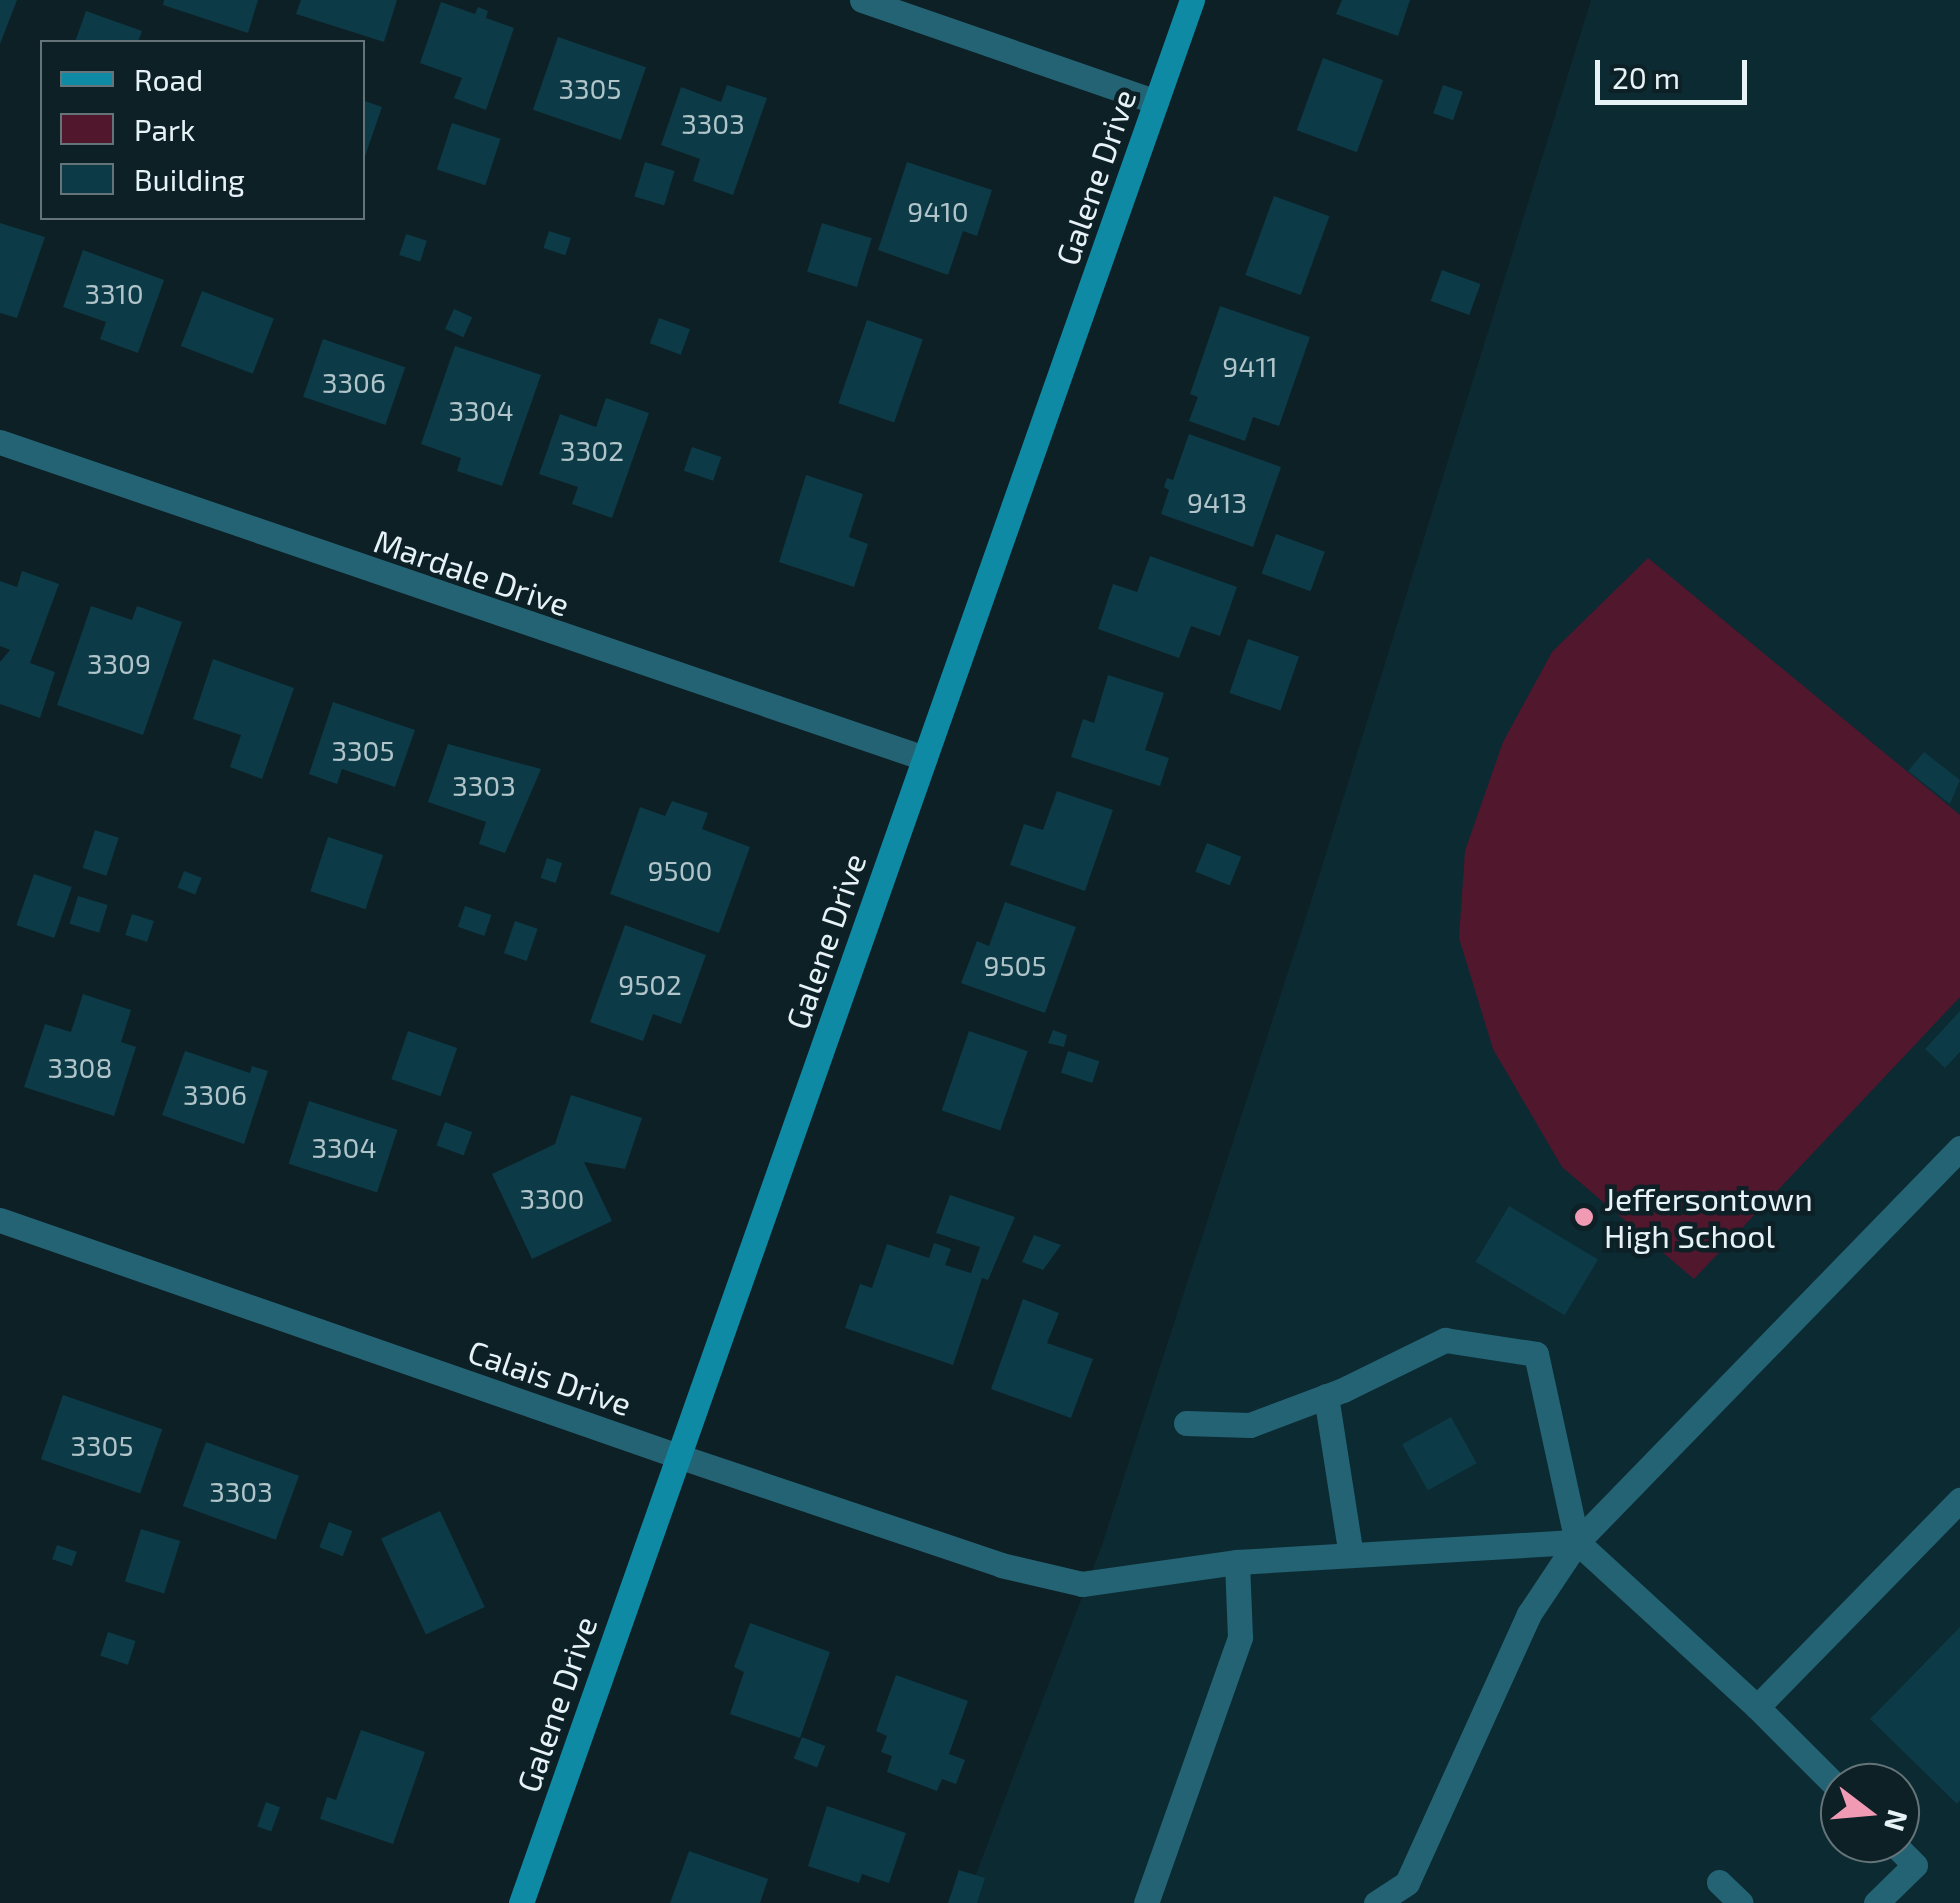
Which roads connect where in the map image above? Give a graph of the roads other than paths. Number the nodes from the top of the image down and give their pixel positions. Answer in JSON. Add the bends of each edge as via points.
{"nodes":[{"id":1,"x":862,"y":0,"type":"edge"},
{"id":2,"x":1192,"y":0,"type":"edge"},
{"id":3,"x":1156,"y":102,"type":"junction"},
{"id":4,"x":0,"y":442,"type":"edge"},
{"id":5,"x":924,"y":758,"type":"junction"},
{"id":6,"x":1960,"y":1148,"type":"edge"},
{"id":7,"x":0,"y":1220,"type":"edge"},
{"id":8,"x":1326,"y":1396,"type":"junction"},
{"id":9,"x":1186,"y":1423,"type":"dead end"},
{"id":10,"x":678,"y":1456,"type":"junction"},
{"id":11,"x":1960,"y":1500,"type":"edge"},
{"id":12,"x":1577,"y":1542,"type":"junction"},
{"id":13,"x":1351,"y":1555,"type":"junction"},
{"id":14,"x":1237,"y":1562,"type":"junction"},
{"id":15,"x":1758,"y":1707,"type":"junction"},
{"id":16,"x":1820,"y":1770,"type":"edge"},
{"id":17,"x":1914,"y":1863,"type":"edge"},
{"id":18,"x":1718,"y":1882,"type":"dead end"},
{"id":19,"x":521,"y":1903,"type":"edge"},
{"id":20,"x":1146,"y":1903,"type":"edge"},
{"id":21,"x":1376,"y":1903,"type":"edge"},
{"id":22,"x":1741,"y":1903,"type":"edge"},
{"id":23,"x":1876,"y":1903,"type":"edge"}],
"edges":[{"from":1,"to":3,"type":"street"},
{"from":2,"to":3,"type":"street","name":"Galene Drive"},
{"from":3,"to":5,"type":"street","name":"Galene Drive"},
{"from":4,"to":5,"type":"street","name":"Mardale Drive"},
{"from":5,"to":10,"type":"street","name":"Galene Drive"},
{"from":6,"to":12,"type":"street"},
{"from":7,"to":10,"type":"street","name":"Calais Drive"},
{"from":8,"to":9,"type":"street","via":[[1250,1424]]},
{"from":8,"to":12,"type":"street","via":[[1444,1340],[1536,1354]]},
{"from":8,"to":13,"type":"street"},
{"from":10,"to":14,"type":"street","name":"Calais Drive","via":[[1001,1565],[1082,1584]]},
{"from":10,"to":19,"type":"street","name":"Galene Drive"},
{"from":11,"to":15,"type":"street"},
{"from":12,"to":13,"type":"street"},
{"from":12,"to":15,"type":"street"},
{"from":12,"to":21,"type":"street","via":[[1529,1614],[1407,1883]]},
{"from":13,"to":14,"type":"street"},
{"from":14,"to":20,"type":"street","via":[[1240,1637]]},
{"from":15,"to":16,"type":"street"},
{"from":17,"to":23,"type":"street"},
{"from":18,"to":22,"type":"street"}]}
